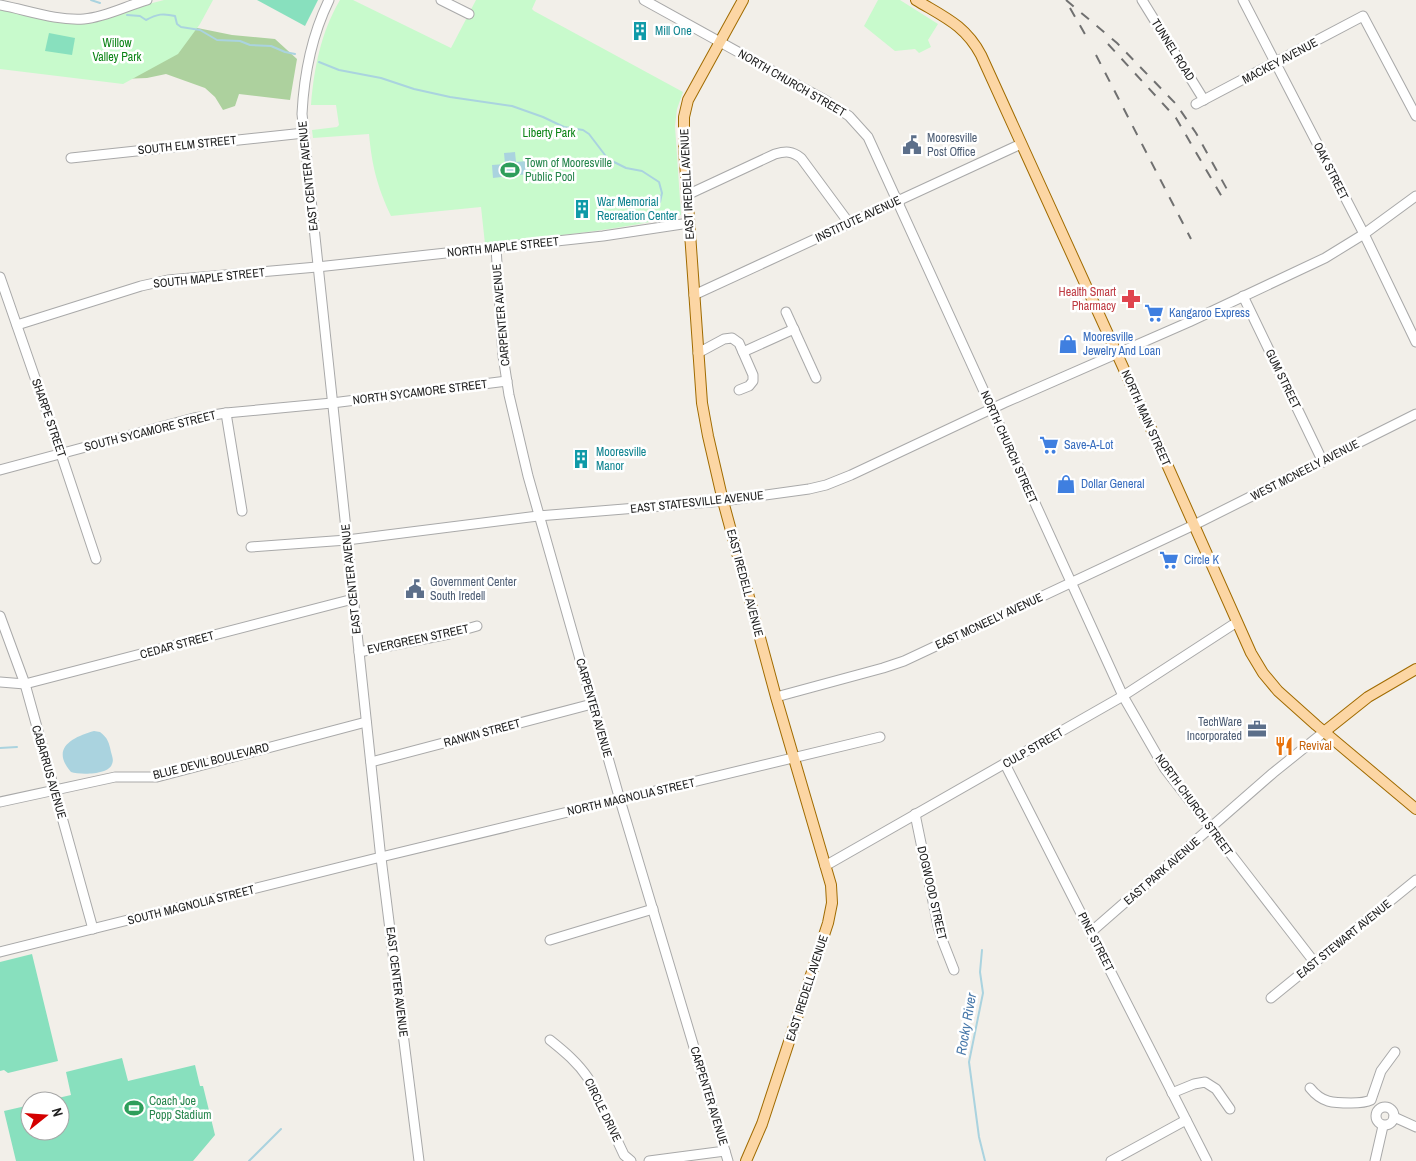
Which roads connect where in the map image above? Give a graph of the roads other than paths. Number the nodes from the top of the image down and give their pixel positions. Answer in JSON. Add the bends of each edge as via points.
{"nodes":[{"id":1,"x":147,"y":0,"type":"edge"},
{"id":2,"x":329,"y":0,"type":"edge"},
{"id":3,"x":440,"y":0,"type":"edge"},
{"id":4,"x":644,"y":0,"type":"edge"},
{"id":5,"x":743,"y":0,"type":"edge"},
{"id":6,"x":916,"y":0,"type":"edge"},
{"id":7,"x":1142,"y":0,"type":"edge"},
{"id":8,"x":1243,"y":0,"type":"edge"},
{"id":9,"x":0,"y":5,"type":"edge"},
{"id":10,"x":469,"y":14,"type":"dead end"},
{"id":11,"x":720,"y":42,"type":"junction"},
{"id":12,"x":1275,"y":64,"type":"junction"},
{"id":13,"x":1200,"y":102,"type":"joint"},
{"id":14,"x":1416,"y":116,"type":"edge"},
{"id":15,"x":304,"y":133,"type":"junction"},
{"id":16,"x":1021,"y":144,"type":"junction"},
{"id":17,"x":71,"y":158,"type":"dead end"},
{"id":18,"x":687,"y":195,"type":"junction"},
{"id":19,"x":1416,"y":196,"type":"edge"},
{"id":20,"x":898,"y":200,"type":"junction"},
{"id":21,"x":689,"y":223,"type":"junction"},
{"id":22,"x":850,"y":223,"type":"junction"},
{"id":23,"x":1364,"y":234,"type":"junction"},
{"id":24,"x":496,"y":248,"type":"junction"},
{"id":25,"x":317,"y":267,"type":"junction"},
{"id":26,"x":0,"y":276,"type":"edge"},
{"id":27,"x":694,"y":295,"type":"junction"},
{"id":28,"x":1243,"y":296,"type":"junction"},
{"id":29,"x":786,"y":312,"type":"dead end"},
{"id":30,"x":17,"y":325,"type":"junction"},
{"id":31,"x":794,"y":329,"type":"junction"},
{"id":32,"x":1416,"y":342,"type":"edge"},
{"id":33,"x":743,"y":352,"type":"junction"},
{"id":34,"x":698,"y":353,"type":"junction"},
{"id":35,"x":1117,"y":353,"type":"junction"},
{"id":36,"x":816,"y":378,"type":"dead end"},
{"id":37,"x":507,"y":381,"type":"junction"},
{"id":38,"x":739,"y":390,"type":"dead end"},
{"id":39,"x":332,"y":403,"type":"junction"},
{"id":40,"x":992,"y":408,"type":"junction"},
{"id":41,"x":226,"y":413,"type":"junction"},
{"id":42,"x":1416,"y":414,"type":"edge"},
{"id":43,"x":61,"y":454,"type":"junction"},
{"id":44,"x":1324,"y":462,"type":"junction"},
{"id":45,"x":0,"y":470,"type":"edge"},
{"id":46,"x":723,"y":501,"type":"junction"},
{"id":47,"x":242,"y":511,"type":"dead end"},
{"id":48,"x":538,"y":516,"type":"junction"},
{"id":49,"x":1194,"y":525,"type":"junction"},
{"id":50,"x":347,"y":540,"type":"junction"},
{"id":51,"x":250,"y":547,"type":"dead end"},
{"id":52,"x":96,"y":559,"type":"dead end"},
{"id":53,"x":1070,"y":583,"type":"junction"},
{"id":54,"x":353,"y":600,"type":"junction"},
{"id":55,"x":0,"y":616,"type":"edge"},
{"id":56,"x":1237,"y":622,"type":"junction"},
{"id":57,"x":477,"y":626,"type":"dead end"},
{"id":58,"x":359,"y":652,"type":"junction"},
{"id":59,"x":1416,"y":668,"type":"edge"},
{"id":60,"x":0,"y":682,"type":"edge"},
{"id":61,"x":25,"y":684,"type":"junction"},
{"id":62,"x":1123,"y":696,"type":"junction"},
{"id":63,"x":776,"y":698,"type":"junction"},
{"id":64,"x":592,"y":704,"type":"junction"},
{"id":65,"x":366,"y":722,"type":"junction"},
{"id":66,"x":1324,"y":732,"type":"junction"},
{"id":67,"x":880,"y":737,"type":"dead end"},
{"id":68,"x":794,"y":759,"type":"junction"},
{"id":69,"x":371,"y":762,"type":"junction"},
{"id":70,"x":1005,"y":764,"type":"junction"},
{"id":71,"x":55,"y":790,"type":"junction"},
{"id":72,"x":620,"y":800,"type":"junction"},
{"id":73,"x":0,"y":802,"type":"edge"},
{"id":74,"x":1416,"y":809,"type":"edge"},
{"id":75,"x":915,"y":814,"type":"junction"},
{"id":76,"x":1210,"y":829,"type":"junction"},
{"id":77,"x":381,"y":857,"type":"junction"},
{"id":78,"x":825,"y":866,"type":"junction"},
{"id":79,"x":1416,"y":880,"type":"edge"},
{"id":80,"x":653,"y":909,"type":"junction"},
{"id":81,"x":93,"y":929,"type":"junction"},
{"id":82,"x":1091,"y":932,"type":"junction"},
{"id":83,"x":550,"y":940,"type":"dead end"},
{"id":84,"x":0,"y":952,"type":"edge"},
{"id":85,"x":1315,"y":964,"type":"junction"},
{"id":86,"x":954,"y":970,"type":"dead end"},
{"id":87,"x":1271,"y":998,"type":"dead end"},
{"id":88,"x":550,"y":1040,"type":"dead end"},
{"id":89,"x":1395,"y":1052,"type":"dead end"},
{"id":90,"x":1310,"y":1088,"type":"dead end"},
{"id":91,"x":1172,"y":1093,"type":"junction"},
{"id":92,"x":1372,"y":1100,"type":"junction"},
{"id":93,"x":1230,"y":1109,"type":"dead end"},
{"id":94,"x":1378,"y":1109,"type":"junction"},
{"id":95,"x":1394,"y":1117,"type":"junction"},
{"id":96,"x":1186,"y":1120,"type":"junction"},
{"id":97,"x":1383,"y":1126,"type":"junction"},
{"id":98,"x":1416,"y":1127,"type":"edge"},
{"id":99,"x":725,"y":1151,"type":"junction"},
{"id":100,"x":419,"y":1161,"type":"edge"},
{"id":101,"x":631,"y":1161,"type":"edge"},
{"id":102,"x":649,"y":1161,"type":"edge"},
{"id":103,"x":728,"y":1161,"type":"edge"},
{"id":104,"x":746,"y":1161,"type":"edge"},
{"id":105,"x":1111,"y":1161,"type":"edge"},
{"id":106,"x":1207,"y":1161,"type":"edge"},
{"id":107,"x":1376,"y":1161,"type":"edge"}],
"edges":[{"from":1,"to":9,"type":"street","via":[[84,19]]},
{"from":2,"to":15,"type":"street","name":"EAST CENTER AVENUE","via":[[313,38],[306,68],[302,114]]},
{"from":3,"to":10,"type":"street"},
{"from":4,"to":11,"type":"street","name":"NORTH CHURCH STREET"},
{"from":5,"to":11,"type":"main road","name":"EAST IREDELL AVENUE"},
{"from":6,"to":16,"type":"main road","name":"NORTH MAIN STREET","via":[[962,28],[973,40]]},
{"from":7,"to":13,"type":"street","name":"TUNNEL ROAD"},
{"from":8,"to":12,"type":"street","name":"OAK STREET"},
{"from":11,"to":18,"type":"main road","name":"EAST IREDELL AVENUE","via":[[693,89],[684,117]]},
{"from":11,"to":20,"type":"street","name":"NORTH CHURCH STREET","via":[[849,116],[868,136]]},
{"from":12,"to":13,"type":"street","name":"MACKEY AVENUE"},
{"from":12,"to":14,"type":"street","name":"MACKEY AVENUE","via":[[1364,16]]},
{"from":12,"to":23,"type":"street","name":"OAK STREET"},
{"from":15,"to":17,"type":"street","name":"SOUTH ELM STREET"},
{"from":15,"to":25,"type":"street","name":"EAST CENTER AVENUE"},
{"from":16,"to":20,"type":"street","name":"INSTITUTE AVENUE"},
{"from":16,"to":35,"type":"main road","name":"NORTH MAIN STREET"},
{"from":18,"to":21,"type":"main road","name":"EAST IREDELL AVENUE"},
{"from":18,"to":22,"type":"street","via":[[786,151],[801,158]]},
{"from":19,"to":23,"type":"street","name":"EAST STATESVILLE AVENUE"},
{"from":20,"to":22,"type":"street","name":"INSTITUTE AVENUE"},
{"from":20,"to":40,"type":"street","name":"NORTH CHURCH STREET"},
{"from":21,"to":24,"type":"street","name":"NORTH MAPLE STREET"},
{"from":21,"to":27,"type":"main road","name":"EAST IREDELL AVENUE"},
{"from":22,"to":27,"type":"street","name":"INSTITUTE AVENUE"},
{"from":23,"to":28,"type":"street","name":"EAST STATESVILLE AVENUE","via":[[1325,258]]},
{"from":23,"to":32,"type":"street","name":"OAK STREET"},
{"from":24,"to":25,"type":"street","name":"NORTH MAPLE STREET"},
{"from":24,"to":37,"type":"street","name":"CARPENTER AVENUE"},
{"from":25,"to":30,"type":"street","name":"SOUTH MAPLE STREET","via":[[168,280]]},
{"from":25,"to":39,"type":"street","name":"EAST CENTER AVENUE"},
{"from":26,"to":30,"type":"street","name":"SHARPE STREET"},
{"from":27,"to":34,"type":"main road","name":"EAST IREDELL AVENUE"},
{"from":28,"to":35,"type":"street","name":"EAST STATESVILLE AVENUE"},
{"from":28,"to":44,"type":"street","name":"GUM STREET"},
{"from":29,"to":31,"type":"street"},
{"from":30,"to":43,"type":"street","name":"SHARPE STREET"},
{"from":31,"to":33,"type":"street"},
{"from":31,"to":36,"type":"street"},
{"from":33,"to":34,"type":"street","via":[[732,338]]},
{"from":33,"to":38,"type":"street","via":[[753,381]]},
{"from":34,"to":46,"type":"main road","name":"EAST IREDELL AVENUE","via":[[702,403]]},
{"from":35,"to":40,"type":"street","name":"EAST STATESVILLE AVENUE"},
{"from":35,"to":49,"type":"main road","name":"NORTH MAIN STREET"},
{"from":37,"to":39,"type":"street","name":"NORTH SYCAMORE STREET"},
{"from":37,"to":48,"type":"street","name":"CARPENTER AVENUE"},
{"from":39,"to":41,"type":"street","name":"SOUTH SYCAMORE STREET"},
{"from":39,"to":50,"type":"street","name":"EAST CENTER AVENUE"},
{"from":40,"to":46,"type":"street","name":"EAST STATESVILLE AVENUE","via":[[826,485]]},
{"from":40,"to":53,"type":"street","name":"NORTH CHURCH STREET"},
{"from":41,"to":43,"type":"street","name":"SOUTH SYCAMORE STREET","via":[[194,418]]},
{"from":41,"to":47,"type":"street"},
{"from":42,"to":44,"type":"street","name":"WEST MCNEELY AVENUE"},
{"from":43,"to":45,"type":"street","name":"SOUTH SYCAMORE STREET"},
{"from":43,"to":52,"type":"street","name":"SHARPE STREET"},
{"from":44,"to":49,"type":"street","name":"WEST MCNEELY AVENUE"},
{"from":46,"to":48,"type":"street","name":"EAST STATESVILLE AVENUE"},
{"from":46,"to":63,"type":"main road","name":"EAST IREDELL AVENUE"},
{"from":48,"to":50,"type":"street","name":"EAST STATESVILLE AVENUE"},
{"from":48,"to":64,"type":"street","name":"CARPENTER AVENUE"},
{"from":49,"to":53,"type":"street","name":"EAST MCNEELY AVENUE"},
{"from":49,"to":56,"type":"main road","name":"NORTH MAIN STREET"},
{"from":50,"to":51,"type":"street","name":"EAST STATESVILLE AVENUE"},
{"from":50,"to":54,"type":"street","name":"EAST CENTER AVENUE"},
{"from":53,"to":62,"type":"street","name":"NORTH CHURCH STREET"},
{"from":53,"to":63,"type":"street","name":"EAST MCNEELY AVENUE","via":[[904,661]]},
{"from":54,"to":58,"type":"street","name":"EAST CENTER AVENUE"},
{"from":54,"to":61,"type":"street","name":"CEDAR STREET"},
{"from":55,"to":61,"type":"street","name":"CABARRUS AVENUE"},
{"from":56,"to":62,"type":"street","name":"CULP STREET"},
{"from":56,"to":66,"type":"main road","name":"NORTH MAIN STREET","via":[[1263,673],[1278,691]]},
{"from":57,"to":58,"type":"street","name":"EVERGREEN STREET"},
{"from":58,"to":65,"type":"street","name":"EAST CENTER AVENUE"},
{"from":59,"to":66,"type":"main road","via":[[1368,696]]},
{"from":60,"to":61,"type":"street","name":"CEDAR STREET"},
{"from":61,"to":71,"type":"street","name":"CABARRUS AVENUE"},
{"from":62,"to":70,"type":"street","name":"CULP STREET"},
{"from":62,"to":76,"type":"street","name":"NORTH CHURCH STREET","via":[[1165,769]]},
{"from":63,"to":68,"type":"main road","name":"EAST IREDELL AVENUE"},
{"from":64,"to":69,"type":"street","name":"RANKIN STREET"},
{"from":64,"to":72,"type":"street","name":"CARPENTER AVENUE"},
{"from":65,"to":69,"type":"street","name":"EAST CENTER AVENUE"},
{"from":65,"to":71,"type":"street","name":"BLUE DEVIL BOULEVARD","via":[[157,777],[115,777]]},
{"from":66,"to":74,"type":"main road","name":"NORTH MAIN STREET"},
{"from":66,"to":76,"type":"street","name":"EAST PARK AVENUE"},
{"from":67,"to":68,"type":"street","name":"NORTH MAGNOLIA STREET"},
{"from":68,"to":72,"type":"street","name":"NORTH MAGNOLIA STREET"},
{"from":68,"to":78,"type":"main road","name":"EAST IREDELL AVENUE"},
{"from":69,"to":77,"type":"street","name":"EAST CENTER AVENUE"},
{"from":70,"to":75,"type":"street","name":"CULP STREET"},
{"from":70,"to":82,"type":"street","name":"PINE STREET"},
{"from":71,"to":73,"type":"street","name":"BLUE DEVIL BOULEVARD"},
{"from":71,"to":81,"type":"street","name":"CABARRUS AVENUE"},
{"from":72,"to":77,"type":"street","name":"NORTH MAGNOLIA STREET"},
{"from":72,"to":80,"type":"street","name":"CARPENTER AVENUE"},
{"from":75,"to":78,"type":"street","name":"CULP STREET"},
{"from":75,"to":86,"type":"street","name":"DOGWOOD STREET","via":[[942,942]]},
{"from":76,"to":82,"type":"street","name":"EAST PARK AVENUE"},
{"from":76,"to":85,"type":"street","name":"NORTH CHURCH STREET"},
{"from":77,"to":81,"type":"street","name":"SOUTH MAGNOLIA STREET"},
{"from":77,"to":100,"type":"street","name":"EAST CENTER AVENUE"},
{"from":78,"to":104,"type":"main road","name":"EAST IREDELL AVENUE","via":[[832,903],[828,923],[762,1124]]},
{"from":79,"to":85,"type":"street","name":"EAST STEWART AVENUE"},
{"from":80,"to":83,"type":"street"},
{"from":80,"to":99,"type":"street","name":"CARPENTER AVENUE"},
{"from":81,"to":84,"type":"street","name":"SOUTH MAGNOLIA STREET"},
{"from":82,"to":91,"type":"street","name":"PINE STREET"},
{"from":85,"to":87,"type":"street","name":"EAST STEWART AVENUE"},
{"from":88,"to":101,"type":"street","name":"CIRCLE DRIVE","via":[[575,1060],[586,1074],[624,1155]]},
{"from":89,"to":92,"type":"street","via":[[1381,1071]]},
{"from":90,"to":92,"type":"street","via":[[1332,1104]]},
{"from":91,"to":93,"type":"street","via":[[1205,1082],[1216,1089]]},
{"from":91,"to":96,"type":"street","name":"PINE STREET"},
{"from":92,"to":94,"type":"street"},
{"from":94,"to":95,"type":"street","via":[[1390,1108]]},
{"from":94,"to":97,"type":"street","via":[[1376,1118]]},
{"from":95,"to":97,"type":"street","via":[[1392,1122]]},
{"from":95,"to":98,"type":"street"},
{"from":96,"to":105,"type":"street"},
{"from":96,"to":106,"type":"street","name":"PINE STREET"},
{"from":97,"to":107,"type":"street"},
{"from":99,"to":102,"type":"street"},
{"from":99,"to":103,"type":"street","name":"CARPENTER AVENUE"}]}
